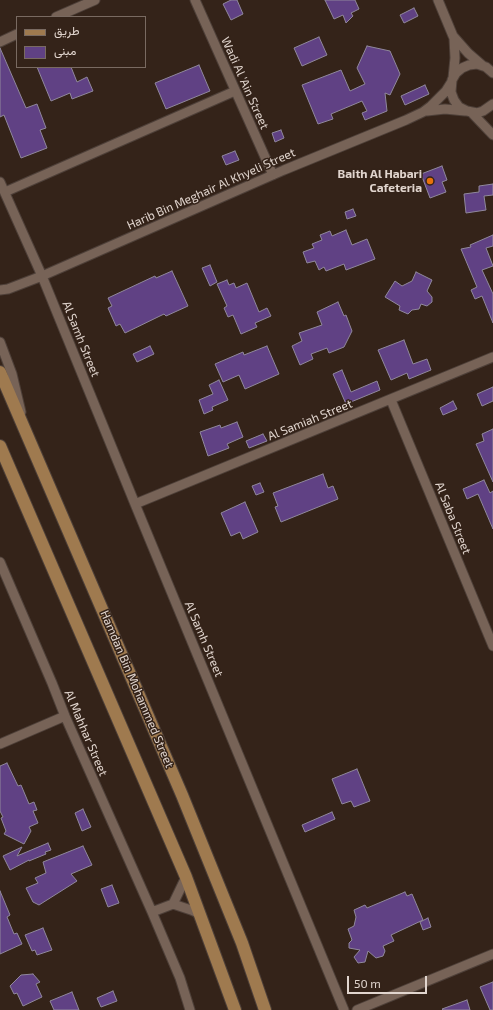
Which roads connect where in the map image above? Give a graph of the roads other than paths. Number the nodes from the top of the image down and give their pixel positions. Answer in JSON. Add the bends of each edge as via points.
{"nodes":[{"id":1,"x":95,"y":0,"type":"edge"},
{"id":2,"x":195,"y":0,"type":"edge"},
{"id":3,"x":438,"y":0,"type":"edge"},
{"id":4,"x":58,"y":16,"type":"edge"},
{"id":5,"x":16,"y":34,"type":"edge"},
{"id":6,"x":453,"y":36,"type":"junction"},
{"id":7,"x":0,"y":42,"type":"edge"},
{"id":8,"x":489,"y":69,"type":"edge"},
{"id":9,"x":452,"y":81,"type":"junction"},
{"id":10,"x":236,"y":91,"type":"junction"},
{"id":11,"x":493,"y":104,"type":"edge"},
{"id":12,"x":423,"y":112,"type":"junction"},
{"id":13,"x":469,"y":112,"type":"junction"},
{"id":14,"x":493,"y":135,"type":"edge"},
{"id":15,"x":273,"y":175,"type":"junction"},
{"id":16,"x":0,"y":182,"type":"edge"},
{"id":17,"x":5,"y":192,"type":"junction"},
{"id":18,"x":42,"y":276,"type":"junction"},
{"id":19,"x":4,"y":290,"type":"edge"},
{"id":20,"x":0,"y":298,"type":"edge"},
{"id":21,"x":0,"y":342,"type":"edge"},
{"id":22,"x":493,"y":357,"type":"edge"},
{"id":23,"x":0,"y":372,"type":"edge"},
{"id":24,"x":391,"y":400,"type":"junction"},
{"id":25,"x":23,"y":426,"type":"junction"},
{"id":26,"x":0,"y":446,"type":"edge"},
{"id":27,"x":135,"y":504,"type":"junction"},
{"id":28,"x":0,"y":562,"type":"edge"},
{"id":29,"x":493,"y":646,"type":"edge"},
{"id":30,"x":65,"y":716,"type":"junction"},
{"id":31,"x":0,"y":744,"type":"edge"},
{"id":32,"x":186,"y":878,"type":"junction"},
{"id":33,"x":173,"y":904,"type":"junction"},
{"id":34,"x":152,"y":912,"type":"junction"},
{"id":35,"x":200,"y":914,"type":"junction"},
{"id":36,"x":493,"y":954,"type":"edge"},
{"id":37,"x":190,"y":1010,"type":"edge"},
{"id":38,"x":235,"y":1010,"type":"edge"},
{"id":39,"x":265,"y":1010,"type":"edge"},
{"id":40,"x":344,"y":1010,"type":"edge"},
{"id":41,"x":357,"y":1010,"type":"edge"}],
"edges":[{"from":1,"to":4,"type":"street"},
{"from":2,"to":10,"type":"street","name":"Wadi Al 'Ain Street"},
{"from":3,"to":6,"type":"street"},
{"from":5,"to":7,"type":"street"},
{"from":6,"to":8,"type":"street","via":[[468,53]]},
{"from":6,"to":9,"type":"street","via":[[455,58]]},
{"from":8,"to":9,"type":"street","name":"Harib Bin Meghair Al Khyeli Street","via":[[477,64],[469,65],[456,73]]},
{"from":9,"to":12,"type":"street","name":"Harib Bin Meghair Al Khyeli Street","via":[[439,99]]},
{"from":9,"to":13,"type":"street","via":[[451,92],[454,100],[459,107]]},
{"from":10,"to":15,"type":"street","name":"Wadi Al 'Ain Street"},
{"from":10,"to":17,"type":"street"},
{"from":11,"to":13,"type":"street","via":[[483,111]]},
{"from":12,"to":13,"type":"street","name":"Harib Bin Meghair Al Khyeli Street","via":[[445,109]]},
{"from":12,"to":15,"type":"street","name":"Harib Bin Meghair Al Khyeli Street"},
{"from":13,"to":14,"type":"street"},
{"from":15,"to":18,"type":"street","name":"Harib Bin Meghair Al Khyeli Street"},
{"from":16,"to":17,"type":"street","name":"Al Samh Street"},
{"from":17,"to":18,"type":"street","name":"Al Samh Street"},
{"from":18,"to":19,"type":"street","name":"Harib Bin Meghair Al Khyeli Street"},
{"from":18,"to":27,"type":"street","name":"Al Samh Street"},
{"from":19,"to":20,"type":"street","name":"Harib Bin Meghair Al Khyeli Street"},
{"from":21,"to":25,"type":"street","via":[[16,386]]},
{"from":22,"to":24,"type":"street","name":"Al Samiah Street"},
{"from":23,"to":25,"type":"main road","name":"Hamdan Bin Mohammed Street"},
{"from":24,"to":27,"type":"street","name":"Al Samiah Street"},
{"from":24,"to":29,"type":"street","name":"Al Saba Street"},
{"from":25,"to":39,"type":"main road","name":"Hamdan Bin Mohammed Street","via":[[182,795],[242,943]]},
{"from":26,"to":32,"type":"main road"},
{"from":27,"to":40,"type":"street","name":"Al Samh Street"},
{"from":28,"to":30,"type":"street","name":"Al Mahhar Street"},
{"from":30,"to":31,"type":"street"},
{"from":30,"to":34,"type":"street","name":"Al Mahhar Street"},
{"from":32,"to":33,"type":"street"},
{"from":32,"to":35,"type":"main road"},
{"from":33,"to":34,"type":"street"},
{"from":33,"to":35,"type":"street"},
{"from":34,"to":37,"type":"street","name":"Al Mahhar Street","via":[[180,978]]},
{"from":35,"to":38,"type":"main road"},
{"from":36,"to":41,"type":"street"}]}
